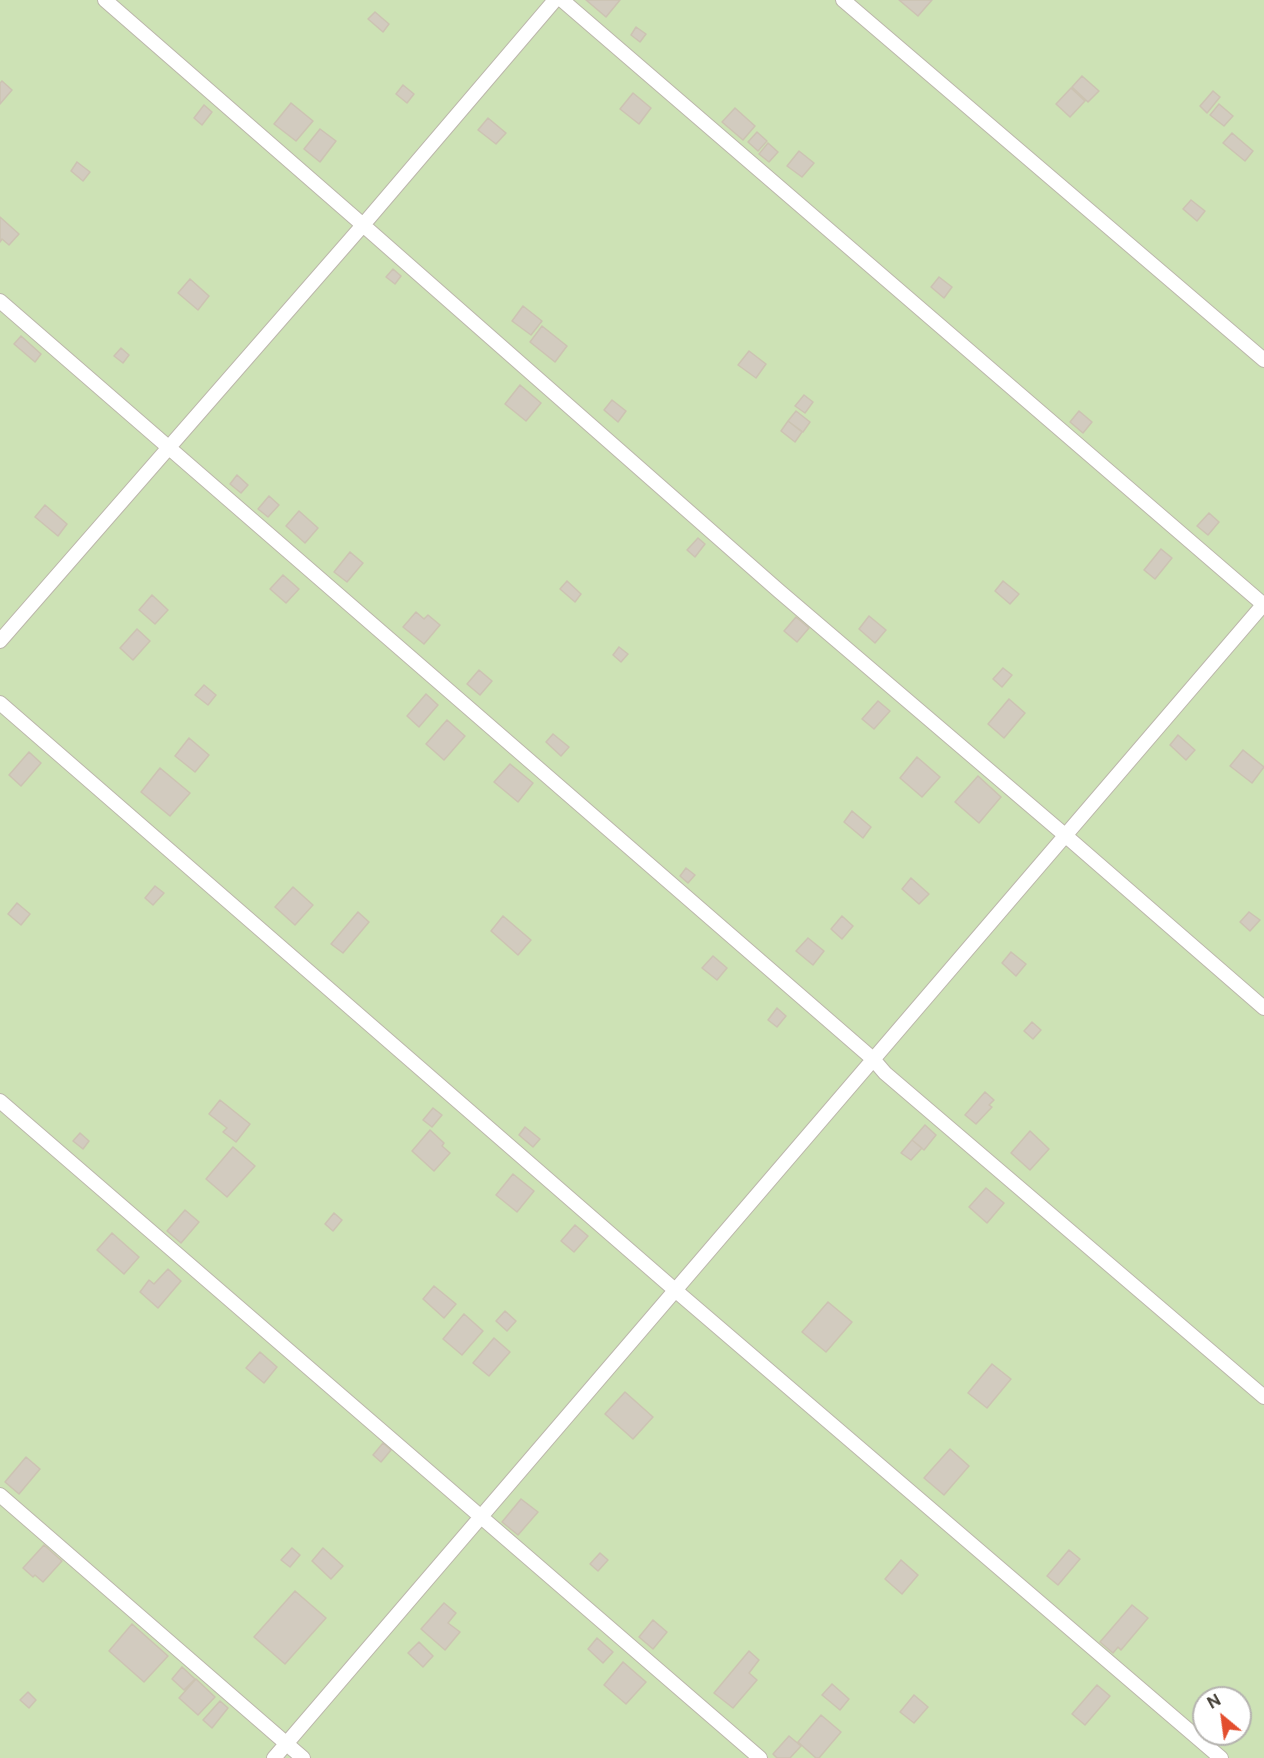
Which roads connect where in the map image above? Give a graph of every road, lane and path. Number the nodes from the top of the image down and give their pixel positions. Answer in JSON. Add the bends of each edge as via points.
{"nodes":[{"id":1,"x":105,"y":0,"type":"edge"},
{"id":2,"x":555,"y":0,"type":"edge"},
{"id":3,"x":562,"y":0,"type":"edge"},
{"id":4,"x":843,"y":0,"type":"edge"},
{"id":5,"x":363,"y":225,"type":"junction"},
{"id":6,"x":0,"y":301,"type":"edge"},
{"id":7,"x":1264,"y":360,"type":"edge"},
{"id":8,"x":169,"y":446,"type":"junction"},
{"id":9,"x":1264,"y":605,"type":"edge"},
{"id":10,"x":0,"y":641,"type":"edge"},
{"id":11,"x":0,"y":703,"type":"edge"},
{"id":12,"x":1066,"y":836,"type":"junction"},
{"id":13,"x":1264,"y":1008,"type":"edge"},
{"id":14,"x":873,"y":1059,"type":"junction"},
{"id":15,"x":0,"y":1101,"type":"edge"},
{"id":16,"x":675,"y":1290,"type":"junction"},
{"id":17,"x":1264,"y":1397,"type":"edge"},
{"id":18,"x":0,"y":1495,"type":"edge"},
{"id":19,"x":480,"y":1518,"type":"junction"},
{"id":20,"x":286,"y":1744,"type":"junction"},
{"id":21,"x":274,"y":1758,"type":"edge"},
{"id":22,"x":303,"y":1758,"type":"edge"},
{"id":23,"x":760,"y":1758,"type":"edge"},
{"id":24,"x":1221,"y":1758,"type":"edge"}],
"edges":[{"from":1,"to":5,"type":"lane"},
{"from":2,"to":5,"type":"lane"},
{"from":3,"to":9,"type":"lane"},
{"from":4,"to":7,"type":"lane"},
{"from":5,"to":8,"type":"lane"},
{"from":5,"to":12,"type":"lane","via":[[779,591]]},
{"from":6,"to":8,"type":"lane"},
{"from":8,"to":10,"type":"lane"},
{"from":8,"to":14,"type":"lane"},
{"from":9,"to":12,"type":"lane"},
{"from":11,"to":16,"type":"lane"},
{"from":12,"to":13,"type":"lane"},
{"from":12,"to":14,"type":"lane"},
{"from":14,"to":16,"type":"lane"},
{"from":14,"to":17,"type":"lane"},
{"from":15,"to":19,"type":"lane"},
{"from":16,"to":19,"type":"lane"},
{"from":16,"to":24,"type":"lane"},
{"from":18,"to":20,"type":"lane"},
{"from":19,"to":20,"type":"lane"},
{"from":19,"to":23,"type":"lane"},
{"from":20,"to":21,"type":"lane"},
{"from":20,"to":22,"type":"lane"}]}
